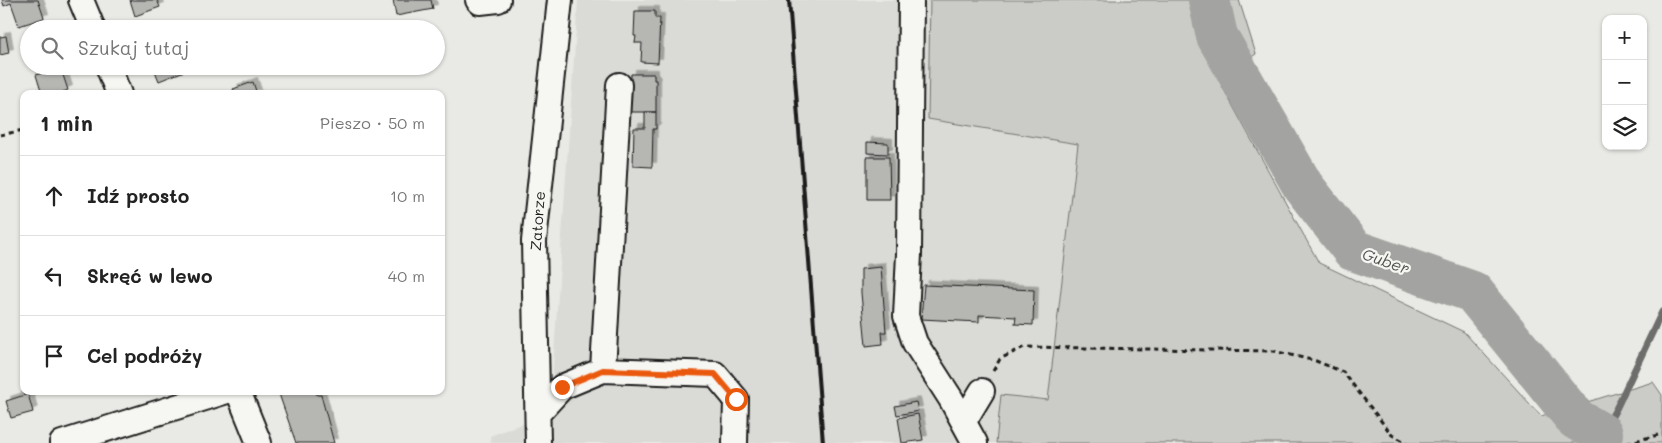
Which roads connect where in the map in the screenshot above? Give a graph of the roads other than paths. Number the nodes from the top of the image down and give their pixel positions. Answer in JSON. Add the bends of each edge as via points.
{"nodes":[{"id":1,"x":81,"y":0,"type":"edge"},
{"id":2,"x":478,"y":0,"type":"edge"},
{"id":3,"x":498,"y":0,"type":"edge"},
{"id":4,"x":560,"y":0,"type":"edge"},
{"id":5,"x":911,"y":0,"type":"edge"},
{"id":6,"x":89,"y":20,"type":"edge"},
{"id":7,"x":112,"y":75,"type":"edge"},
{"id":8,"x":619,"y":84,"type":"dead end"},
{"id":9,"x":117,"y":90,"type":"edge"},
{"id":10,"x":603,"y":370,"type":"junction"},
{"id":11,"x":982,"y":391,"type":"road end"},
{"id":12,"x":214,"y":395,"type":"edge"},
{"id":13,"x":240,"y":395,"type":"edge"},
{"id":14,"x":538,"y":413,"type":"junction"},
{"id":15,"x":964,"y":421,"type":"junction"},
{"id":16,"x":62,"y":443,"type":"edge"},
{"id":17,"x":259,"y":443,"type":"edge"},
{"id":18,"x":538,"y":443,"type":"edge"},
{"id":19,"x":735,"y":443,"type":"edge"},
{"id":20,"x":975,"y":443,"type":"edge"}],
"edges":[{"from":1,"to":6,"type":"street"},
{"from":2,"to":3,"type":"street"},
{"from":4,"to":14,"type":"street","name":"Zatorze","via":[[534,241]]},
{"from":5,"to":15,"type":"street","via":[[906,316],[915,343]]},
{"from":7,"to":9,"type":"street"},
{"from":8,"to":10,"type":"street"},
{"from":10,"to":14,"type":"street","via":[[562,387]]},
{"from":10,"to":19,"type":"street","via":[[715,374],[736,399]]},
{"from":11,"to":15,"type":"street"},
{"from":12,"to":16,"type":"street"},
{"from":13,"to":17,"type":"street"},
{"from":14,"to":18,"type":"street","name":"Zatorze"},
{"from":15,"to":20,"type":"street"}]}
